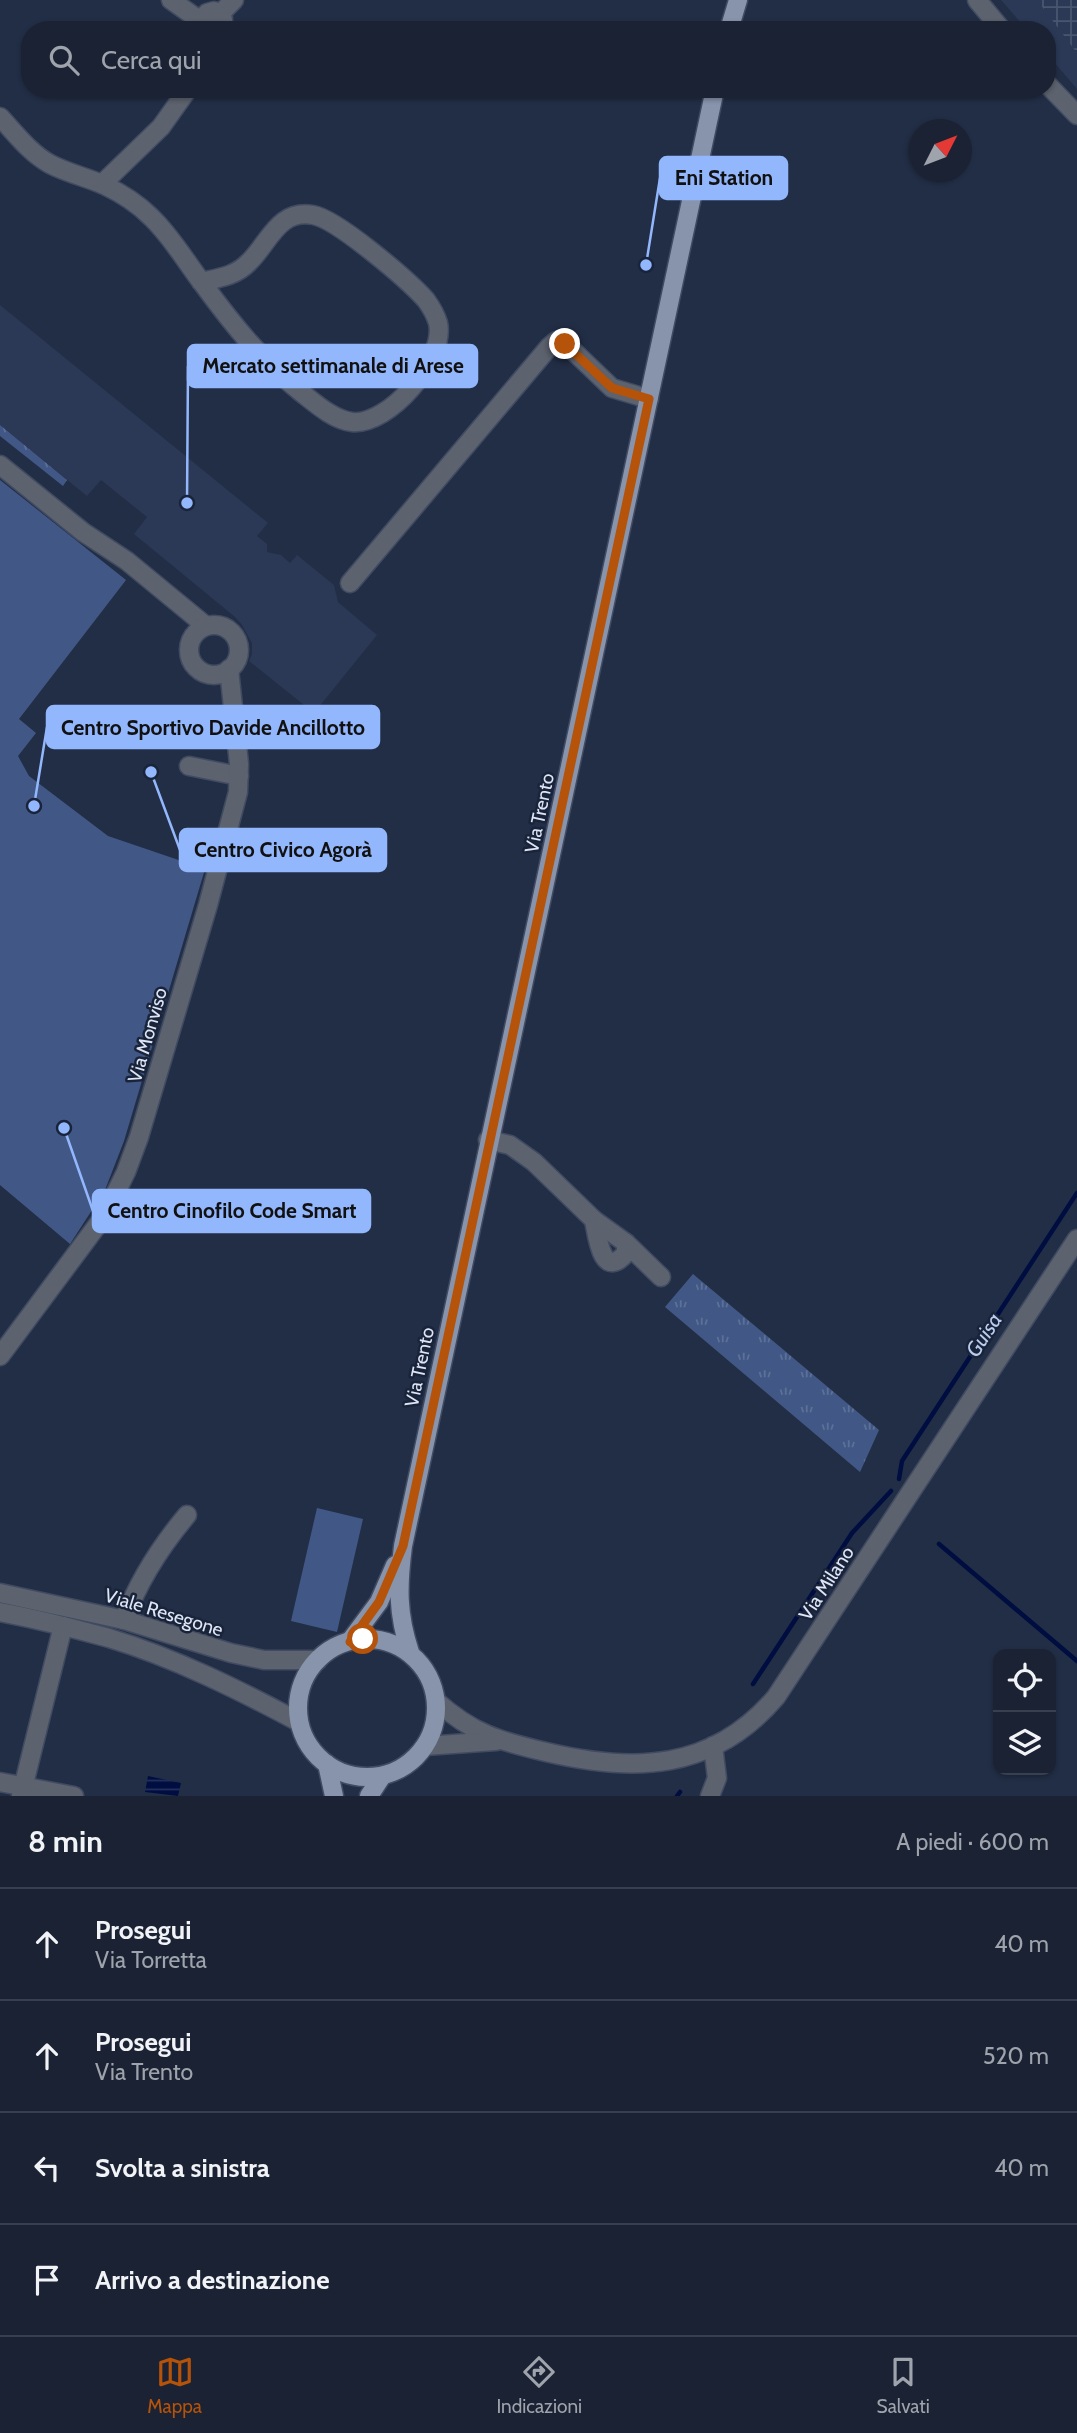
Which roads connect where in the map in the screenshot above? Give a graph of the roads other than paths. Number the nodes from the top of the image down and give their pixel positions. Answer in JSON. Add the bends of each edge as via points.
{"nodes":[{"id":1,"x":171,"y":0,"type":"edge"},
{"id":2,"x":234,"y":0,"type":"edge"},
{"id":3,"x":728,"y":0,"type":"edge"},
{"id":4,"x":738,"y":0,"type":"edge"},
{"id":5,"x":977,"y":0,"type":"edge"},
{"id":6,"x":197,"y":21,"type":"edge"},
{"id":7,"x":205,"y":21,"type":"edge"},
{"id":8,"x":219,"y":21,"type":"edge"},
{"id":9,"x":221,"y":21,"type":"edge"},
{"id":10,"x":728,"y":21,"type":"edge"},
{"id":11,"x":731,"y":21,"type":"edge"},
{"id":12,"x":994,"y":21,"type":"edge"},
{"id":13,"x":1056,"y":93,"type":"edge"},
{"id":14,"x":182,"y":98,"type":"edge"},
{"id":15,"x":713,"y":98,"type":"edge"},
{"id":16,"x":1077,"y":115,"type":"edge"},
{"id":17,"x":0,"y":117,"type":"edge"},
{"id":18,"x":102,"y":184,"type":"junction"},
{"id":19,"x":201,"y":282,"type":"junction"},
{"id":20,"x":649,"y":399,"type":"junction"},
{"id":21,"x":0,"y":465,"type":"edge"},
{"id":22,"x":350,"y":583,"type":"dead end"},
{"id":23,"x":201,"y":629,"type":"junction"},
{"id":24,"x":224,"y":672,"type":"junction"},
{"id":25,"x":189,"y":766,"type":"dead end"},
{"id":26,"x":239,"y":776,"type":"junction"},
{"id":27,"x":488,"y":1140,"type":"junction"},
{"id":28,"x":1077,"y":1240,"type":"edge"},
{"id":29,"x":661,"y":1277,"type":"dead end"},
{"id":30,"x":0,"y":1356,"type":"edge"},
{"id":31,"x":187,"y":1515,"type":"dead end"},
{"id":32,"x":394,"y":1584,"type":"junction"},
{"id":33,"x":0,"y":1593,"type":"edge"},
{"id":34,"x":0,"y":1612,"type":"edge"},
{"id":35,"x":124,"y":1620,"type":"junction"},
{"id":36,"x":64,"y":1626,"type":"junction"},
{"id":37,"x":350,"y":1642,"type":"junction"},
{"id":38,"x":410,"y":1652,"type":"junction"},
{"id":39,"x":317,"y":1660,"type":"junction"},
{"id":40,"x":436,"y":1700,"type":"junction"},
{"id":41,"x":299,"y":1722,"type":"junction"},
{"id":42,"x":496,"y":1741,"type":"junction"},
{"id":43,"x":425,"y":1746,"type":"junction"},
{"id":44,"x":713,"y":1746,"type":"junction"},
{"id":45,"x":327,"y":1764,"type":"junction"},
{"id":46,"x":382,"y":1776,"type":"junction"},
{"id":47,"x":0,"y":1782,"type":"edge"},
{"id":48,"x":22,"y":1791,"type":"edge"},
{"id":49,"x":74,"y":1796,"type":"edge"},
{"id":50,"x":334,"y":1796,"type":"edge"},
{"id":51,"x":369,"y":1796,"type":"edge"},
{"id":52,"x":710,"y":1796,"type":"edge"}],
"edges":[{"from":1,"to":6,"type":"street"},
{"from":2,"to":9,"type":"street"},
{"from":3,"to":10,"type":"main road"},
{"from":4,"to":11,"type":"main road"},
{"from":5,"to":12,"type":"street"},
{"from":7,"to":8,"type":"street","via":[[207,13],[214,11]]},
{"from":13,"to":16,"type":"street"},
{"from":14,"to":18,"type":"street","via":[[161,127]]},
{"from":15,"to":20,"type":"main road","name":"Via Trento"},
{"from":17,"to":18,"type":"street","via":[[48,163]]},
{"from":18,"to":19,"type":"street","via":[[152,218]]},
{"from":19,"to":19,"type":"street","via":[[277,374],[346,421],[360,422],[384,413],[416,382],[439,333],[427,302],[408,282],[330,221],[313,215],[285,220],[233,275]]},
{"from":20,"to":22,"type":"street","via":[[612,388],[556,341]]},
{"from":20,"to":27,"type":"main road","name":"Via Trento"},
{"from":21,"to":23,"type":"street","via":[[187,610]]},
{"from":23,"to":24,"type":"street","via":[[190,646],[192,662],[204,672]]},
{"from":23,"to":24,"type":"street","via":[[219,625],[235,637],[239,654]]},
{"from":24,"to":26,"type":"street","name":"Via Monviso","via":[[232,691]]},
{"from":25,"to":26,"type":"street"},
{"from":26,"to":30,"type":"street","name":"Via Monviso","via":[[208,905],[126,1172],[95,1230]]},
{"from":27,"to":29,"type":"street","via":[[510,1145],[534,1161],[594,1220],[598,1247],[605,1258],[612,1262],[624,1257],[625,1243]]},
{"from":27,"to":32,"type":"main road","name":"Via Trento"},
{"from":28,"to":44,"type":"street","name":"Via Milano","via":[[776,1697],[751,1723]]},
{"from":31,"to":35,"type":"street","via":[[159,1553]]},
{"from":32,"to":37,"type":"main road"},
{"from":32,"to":38,"type":"main road"},
{"from":33,"to":35,"type":"street","name":"Viale Resegone"},
{"from":34,"to":36,"type":"street"},
{"from":35,"to":39,"type":"street","name":"Viale Resegone","via":[[264,1660]]},
{"from":36,"to":41,"type":"street","via":[[174,1663]]},
{"from":36,"to":48,"type":"street"},
{"from":37,"to":38,"type":"main road","via":[[382,1641]]},
{"from":37,"to":39,"type":"main road"},
{"from":38,"to":40,"type":"main road","via":[[427,1674]]},
{"from":39,"to":41,"type":"main road","via":[[301,1689]]},
{"from":40,"to":42,"type":"street","via":[[459,1720]]},
{"from":40,"to":43,"type":"main road","via":[[435,1724]]},
{"from":41,"to":45,"type":"main road","via":[[307,1742]]},
{"from":42,"to":43,"type":"street"},
{"from":42,"to":44,"type":"street","name":"Via Milano","via":[[620,1765],[658,1762]]},
{"from":43,"to":46,"type":"main road","via":[[407,1766]]},
{"from":44,"to":52,"type":"street","via":[[717,1778]]},
{"from":45,"to":46,"type":"main road","via":[[353,1776]]},
{"from":45,"to":50,"type":"main road"},
{"from":46,"to":51,"type":"main road"},
{"from":47,"to":48,"type":"street"},
{"from":48,"to":49,"type":"street"}]}
